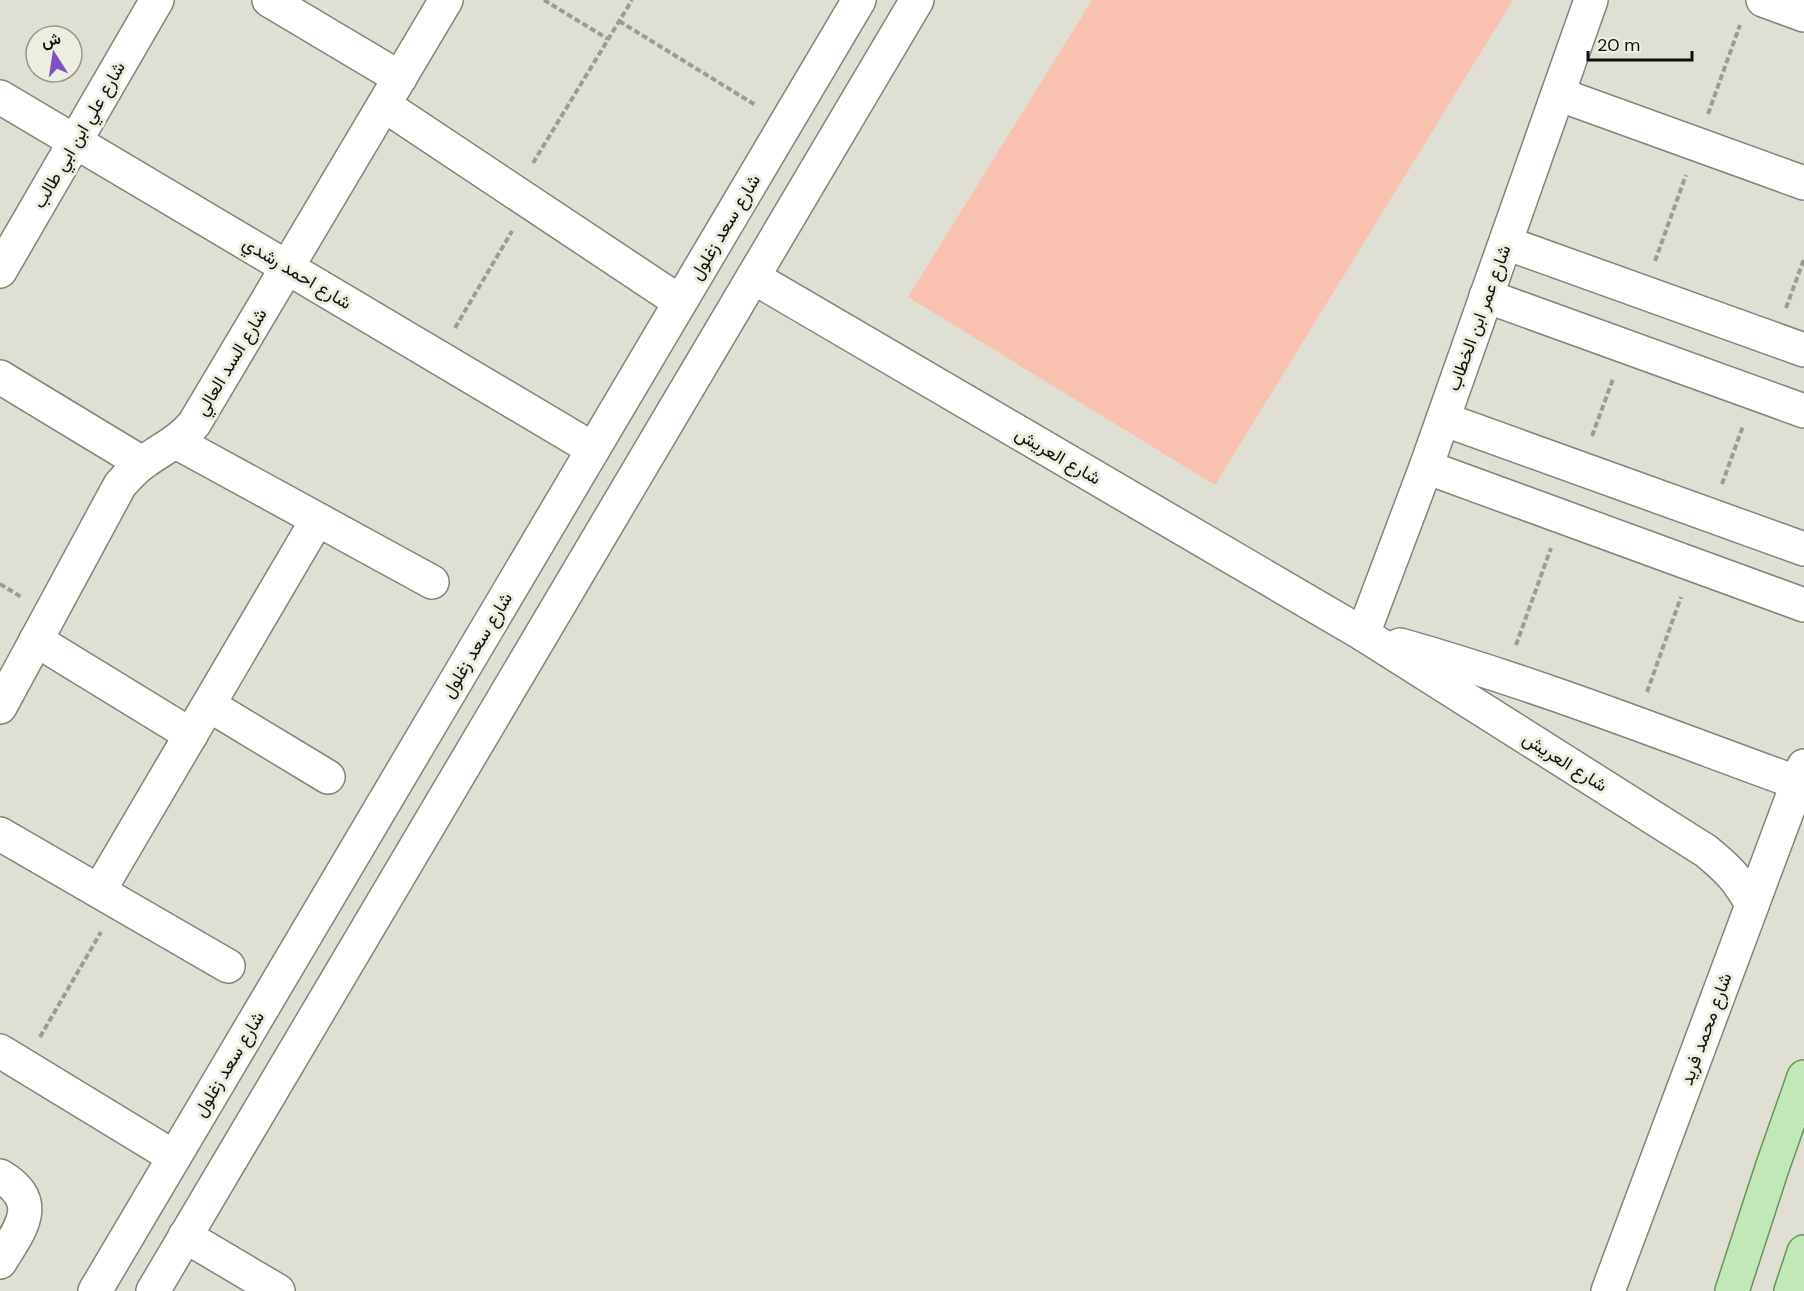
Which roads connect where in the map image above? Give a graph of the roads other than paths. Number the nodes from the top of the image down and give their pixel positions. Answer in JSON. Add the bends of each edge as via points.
{"nodes":[{"id":1,"x":157,"y":0,"type":"edge"},
{"id":2,"x":269,"y":0,"type":"edge"},
{"id":3,"x":446,"y":0,"type":"edge"},
{"id":4,"x":859,"y":0,"type":"edge"},
{"id":5,"x":917,"y":0,"type":"edge"},
{"id":6,"x":1591,"y":0,"type":"edge"},
{"id":7,"x":1763,"y":0,"type":"edge"},
{"id":8,"x":1804,"y":15,"type":"edge"},
{"id":9,"x":392,"y":92,"type":"junction"},
{"id":10,"x":1558,"y":94,"type":"junction"},
{"id":11,"x":0,"y":97,"type":"edge"},
{"id":12,"x":75,"y":142,"type":"junction"},
{"id":13,"x":1804,"y":183,"type":"edge"},
{"id":14,"x":1506,"y":243,"type":"junction"},
{"id":15,"x":288,"y":267,"type":"junction"},
{"id":16,"x":0,"y":271,"type":"edge"},
{"id":17,"x":753,"y":277,"type":"junction"},
{"id":18,"x":1486,"y":296,"type":"junction"},
{"id":19,"x":680,"y":302,"type":"junction"},
{"id":20,"x":1789,"y":345,"type":"edge"},
{"id":21,"x":0,"y":377,"type":"edge"},
{"id":22,"x":1804,"y":411,"type":"edge"},
{"id":23,"x":1443,"y":419,"type":"junction"},
{"id":24,"x":176,"y":442,"type":"junction"},
{"id":25,"x":593,"y":449,"type":"junction"},
{"id":26,"x":142,"y":463,"type":"junction"},
{"id":27,"x":1425,"y":468,"type":"junction"},
{"id":28,"x":317,"y":520,"type":"junction"},
{"id":29,"x":1804,"y":549,"type":"edge"},
{"id":30,"x":432,"y":582,"type":"dead end"},
{"id":31,"x":1804,"y":605,"type":"edge"},
{"id":32,"x":1363,"y":634,"type":"junction"},
{"id":33,"x":36,"y":640,"type":"junction"},
{"id":34,"x":209,"y":705,"type":"junction"},
{"id":35,"x":0,"y":707,"type":"edge"},
{"id":36,"x":191,"y":735,"type":"junction"},
{"id":37,"x":1801,"y":774,"type":"edge"},
{"id":38,"x":328,"y":777,"type":"dead end"},
{"id":39,"x":0,"y":834,"type":"edge"},
{"id":40,"x":108,"y":897,"type":"junction"},
{"id":41,"x":1752,"y":905,"type":"junction"},
{"id":42,"x":228,"y":966,"type":"dead end"},
{"id":43,"x":12,"y":1058,"type":"edge"},
{"id":44,"x":1804,"y":1077,"type":"edge"},
{"id":45,"x":174,"y":1156,"type":"junction"},
{"id":46,"x":0,"y":1176,"type":"edge"},
{"id":47,"x":185,"y":1236,"type":"junction"},
{"id":48,"x":1804,"y":1252,"type":"edge"},
{"id":49,"x":0,"y":1262,"type":"edge"},
{"id":50,"x":95,"y":1291,"type":"edge"},
{"id":51,"x":153,"y":1291,"type":"edge"},
{"id":52,"x":278,"y":1291,"type":"edge"},
{"id":53,"x":1608,"y":1291,"type":"edge"},
{"id":54,"x":1732,"y":1291,"type":"edge"},
{"id":55,"x":1791,"y":1291,"type":"edge"}],
"edges":[{"from":1,"to":12,"type":"street","name":"شارع علي ابن ابي طالب"},
{"from":2,"to":9,"type":"street"},
{"from":3,"to":9,"type":"street","name":"شارع السد العالي"},
{"from":4,"to":19,"type":"street","name":"شارع سعد زغلول"},
{"from":5,"to":17,"type":"street"},
{"from":6,"to":10,"type":"street","name":"شارع عمر ابن الخطاب"},
{"from":7,"to":8,"type":"street"},
{"from":9,"to":15,"type":"street","name":"شارع السد العالي"},
{"from":9,"to":19,"type":"street","via":[[522,197]]},
{"from":10,"to":13,"type":"street"},
{"from":10,"to":14,"type":"street","name":"شارع عمر ابن الخطاب"},
{"from":11,"to":12,"type":"street","name":"شارع احمد رشدي"},
{"from":12,"to":15,"type":"street","name":"شارع احمد رشدي"},
{"from":12,"to":16,"type":"street","name":"شارع علي ابن ابي طالب"},
{"from":14,"to":18,"type":"street","name":"شارع عمر ابن الخطاب"},
{"from":14,"to":20,"type":"street"},
{"from":15,"to":24,"type":"street","name":"شارع السد العالي","via":[[194,424]]},
{"from":15,"to":25,"type":"street","name":"شارع احمد رشدي"},
{"from":17,"to":32,"type":"street","name":"شارع العريش"},
{"from":17,"to":47,"type":"street"},
{"from":18,"to":22,"type":"street"},
{"from":18,"to":23,"type":"street","name":"شارع عمر ابن الخطاب"},
{"from":19,"to":25,"type":"street","name":"شارع سعد زغلول"},
{"from":21,"to":26,"type":"street"},
{"from":23,"to":27,"type":"street","name":"شارع عمر ابن الخطاب"},
{"from":23,"to":29,"type":"street"},
{"from":24,"to":26,"type":"street","name":"شارع السد العالي"},
{"from":24,"to":28,"type":"street"},
{"from":25,"to":45,"type":"street","name":"شارع سعد زغلول"},
{"from":26,"to":33,"type":"street","name":"شارع السد العالي","via":[[120,486]]},
{"from":27,"to":31,"type":"street"},
{"from":27,"to":32,"type":"street","name":"شارع عمر ابن الخطاب"},
{"from":28,"to":30,"type":"street"},
{"from":28,"to":34,"type":"street"},
{"from":32,"to":37,"type":"street","name":"شارع العريش"},
{"from":32,"to":41,"type":"street","name":"شارع العريش","via":[[1706,851],[1741,884]]},
{"from":33,"to":35,"type":"street","name":"شارع السد العالي"},
{"from":33,"to":36,"type":"street"},
{"from":34,"to":36,"type":"street"},
{"from":34,"to":38,"type":"street"},
{"from":36,"to":40,"type":"street"},
{"from":37,"to":41,"type":"street","name":"شارع محمد فريد"},
{"from":39,"to":40,"type":"street"},
{"from":40,"to":42,"type":"street"},
{"from":41,"to":53,"type":"street","name":"شارع محمد فريد"},
{"from":43,"to":45,"type":"street"},
{"from":44,"to":54,"type":"main road"},
{"from":45,"to":50,"type":"street","name":"شارع سعد زغلول"},
{"from":46,"to":49,"type":"street","via":[[22,1195],[26,1210],[22,1225]]},
{"from":47,"to":51,"type":"street"},
{"from":47,"to":52,"type":"street"},
{"from":48,"to":55,"type":"main road"}]}
